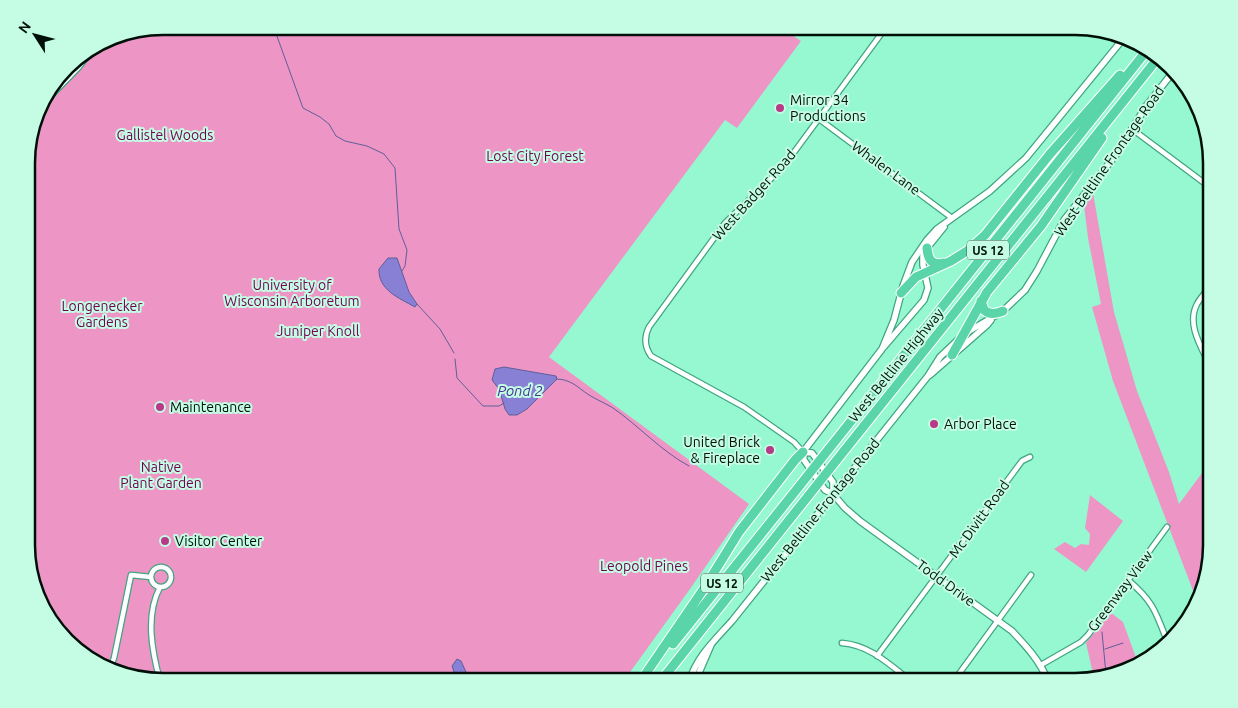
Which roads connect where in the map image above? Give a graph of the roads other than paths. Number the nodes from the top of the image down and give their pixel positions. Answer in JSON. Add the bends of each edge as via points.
{"nodes":[{"id":1,"x":880,"y":35,"type":"edge"},
{"id":2,"x":1119,"y":43,"type":"edge"},
{"id":3,"x":1142,"y":54,"type":"edge"},
{"id":4,"x":1142,"y":54,"type":"edge"},
{"id":5,"x":1155,"y":62,"type":"edge"},
{"id":6,"x":80,"y":66,"type":"edge"},
{"id":7,"x":1150,"y":69,"type":"junction"},
{"id":8,"x":1170,"y":76,"type":"edge"},
{"id":9,"x":59,"y":88,"type":"edge"},
{"id":10,"x":819,"y":119,"type":"junction"},
{"id":11,"x":1132,"y":129,"type":"junction"},
{"id":12,"x":1203,"y":181,"type":"edge"},
{"id":13,"x":952,"y":218,"type":"junction"},
{"id":14,"x":927,"y":248,"type":"junction"},
{"id":15,"x":951,"y":261,"type":"junction"},
{"id":16,"x":925,"y":274,"type":"junction"},
{"id":17,"x":901,"y":293,"type":"junction"},
{"id":18,"x":1203,"y":296,"type":"edge"},
{"id":19,"x":981,"y":301,"type":"junction"},
{"id":20,"x":1003,"y":312,"type":"junction"},
{"id":21,"x":991,"y":320,"type":"junction"},
{"id":22,"x":963,"y":335,"type":"junction"},
{"id":23,"x":645,"y":343,"type":"joint"},
{"id":24,"x":882,"y":349,"type":"junction"},
{"id":25,"x":1203,"y":349,"type":"edge"},
{"id":26,"x":952,"y":355,"type":"junction"},
{"id":27,"x":928,"y":376,"type":"junction"},
{"id":28,"x":803,"y":452,"type":"junction"},
{"id":29,"x":1030,"y":457,"type":"dead end"},
{"id":30,"x":833,"y":494,"type":"junction"},
{"id":31,"x":1167,"y":527,"type":"dead end"},
{"id":32,"x":1031,"y":575,"type":"dead end"},
{"id":33,"x":937,"y":576,"type":"junction"},
{"id":34,"x":151,"y":578,"type":"junction"},
{"id":35,"x":1128,"y":580,"type":"junction"},
{"id":36,"x":160,"y":587,"type":"junction"},
{"id":37,"x":998,"y":620,"type":"junction"},
{"id":38,"x":1165,"y":637,"type":"edge"},
{"id":39,"x":842,"y":643,"type":"dead end"},
{"id":40,"x":711,"y":644,"type":"junction"},
{"id":41,"x":877,"y":656,"type":"junction"},
{"id":42,"x":112,"y":662,"type":"edge"},
{"id":43,"x":1041,"y":665,"type":"junction"},
{"id":44,"x":158,"y":673,"type":"edge"},
{"id":45,"x":648,"y":673,"type":"edge"},
{"id":46,"x":649,"y":673,"type":"edge"},
{"id":47,"x":667,"y":673,"type":"edge"},
{"id":48,"x":693,"y":673,"type":"edge"},
{"id":49,"x":699,"y":673,"type":"edge"},
{"id":50,"x":900,"y":673,"type":"edge"},
{"id":51,"x":960,"y":673,"type":"edge"},
{"id":52,"x":1044,"y":673,"type":"edge"}],
"edges":[{"from":1,"to":10,"type":"street","name":"West Badger Road"},
{"from":2,"to":13,"type":"street","via":[[1026,158],[990,191]]},
{"from":3,"to":15,"type":"highway","via":[[1055,148],[985,235]]},
{"from":4,"to":46,"type":"highway","name":"West Beltline Highway","number":"US 12","bridge":true},
{"from":5,"to":7,"type":"highway","name":"West Beltline Highway","number":"US 12"},
{"from":6,"to":9,"type":"street"},
{"from":7,"to":19,"type":"highway","via":[[1041,226]]},
{"from":7,"to":47,"type":"highway","name":"West Beltline Highway","number":"US 12","bridge":true},
{"from":8,"to":11,"type":"street","name":"West Beltline Frontage Road","via":[[1146,105]]},
{"from":10,"to":13,"type":"street","name":"Whalen Lane"},
{"from":10,"to":23,"type":"street","name":"West Badger Road","via":[[780,170],[725,223],[649,327]]},
{"from":11,"to":12,"type":"street"},
{"from":11,"to":20,"type":"street","name":"West Beltline Frontage Road","via":[[1115,156],[1064,220],[1029,284]]},
{"from":13,"to":14,"type":"street"},
{"from":13,"to":17,"type":"street","via":[[937,229],[919,251]]},
{"from":14,"to":15,"type":"highway","via":[[928,257],[934,264]]},
{"from":14,"to":16,"type":"street","via":[[923,256]]},
{"from":15,"to":16,"type":"highway"},
{"from":16,"to":17,"type":"highway","via":[[911,281]]},
{"from":16,"to":24,"type":"street","via":[[928,288],[924,300]]},
{"from":17,"to":24,"type":"street"},
{"from":18,"to":25,"type":"street","via":[[1194,311],[1193,324]]},
{"from":19,"to":20,"type":"highway","via":[[989,313]]},
{"from":19,"to":22,"type":"highway"},
{"from":20,"to":21,"type":"street","name":"West Beltline Frontage Road"},
{"from":21,"to":22,"type":"street","name":"West Beltline Frontage Road"},
{"from":21,"to":26,"type":"street","name":"West Beltline Frontage Road"},
{"from":22,"to":26,"type":"highway"},
{"from":22,"to":27,"type":"street","name":"West Beltline Frontage Road","via":[[940,357]]},
{"from":23,"to":28,"type":"street","name":"Todd Drive","via":[[647,351],[656,360],[744,407]]},
{"from":24,"to":28,"type":"street"},
{"from":26,"to":27,"type":"street","name":"West Beltline Frontage Road"},
{"from":27,"to":30,"type":"street","name":"West Beltline Frontage Road"},
{"from":28,"to":30,"type":"street","name":"Todd Drive","via":[[804,460],[825,490]]},
{"from":28,"to":30,"type":"street","name":"Todd Drive","via":[[812,453],[833,482]]},
{"from":28,"to":45,"type":"highway","via":[[745,522]]},
{"from":29,"to":33,"type":"street","name":"Mc Divitt Road","via":[[1022,461]]},
{"from":30,"to":33,"type":"street","name":"Todd Drive","via":[[852,514]]},
{"from":30,"to":40,"type":"street","name":"West Beltline Frontage Road"},
{"from":31,"to":35,"type":"street","name":"Greenway View"},
{"from":32,"to":37,"type":"street"},
{"from":33,"to":37,"type":"street","name":"Todd Drive"},
{"from":33,"to":41,"type":"street","name":"Mc Divitt Road"},
{"from":34,"to":36,"type":"street"},
{"from":34,"to":36,"type":"street","via":[[155,569],[167,570],[170,581]]},
{"from":34,"to":42,"type":"street","via":[[131,576]]},
{"from":35,"to":38,"type":"street","via":[[1149,600]]},
{"from":35,"to":43,"type":"street","name":"Greenway View","via":[[1081,642]]},
{"from":36,"to":44,"type":"street","via":[[151,627]]},
{"from":37,"to":43,"type":"street","name":"Todd Drive"},
{"from":37,"to":51,"type":"street"},
{"from":39,"to":41,"type":"street","via":[[856,644]]},
{"from":40,"to":48,"type":"street","name":"West Beltline Frontage Road","via":[[699,658]]},
{"from":40,"to":49,"type":"street","name":"West Beltline Frontage Road"},
{"from":41,"to":50,"type":"street"},
{"from":43,"to":52,"type":"street","name":"Todd Drive"}]}
